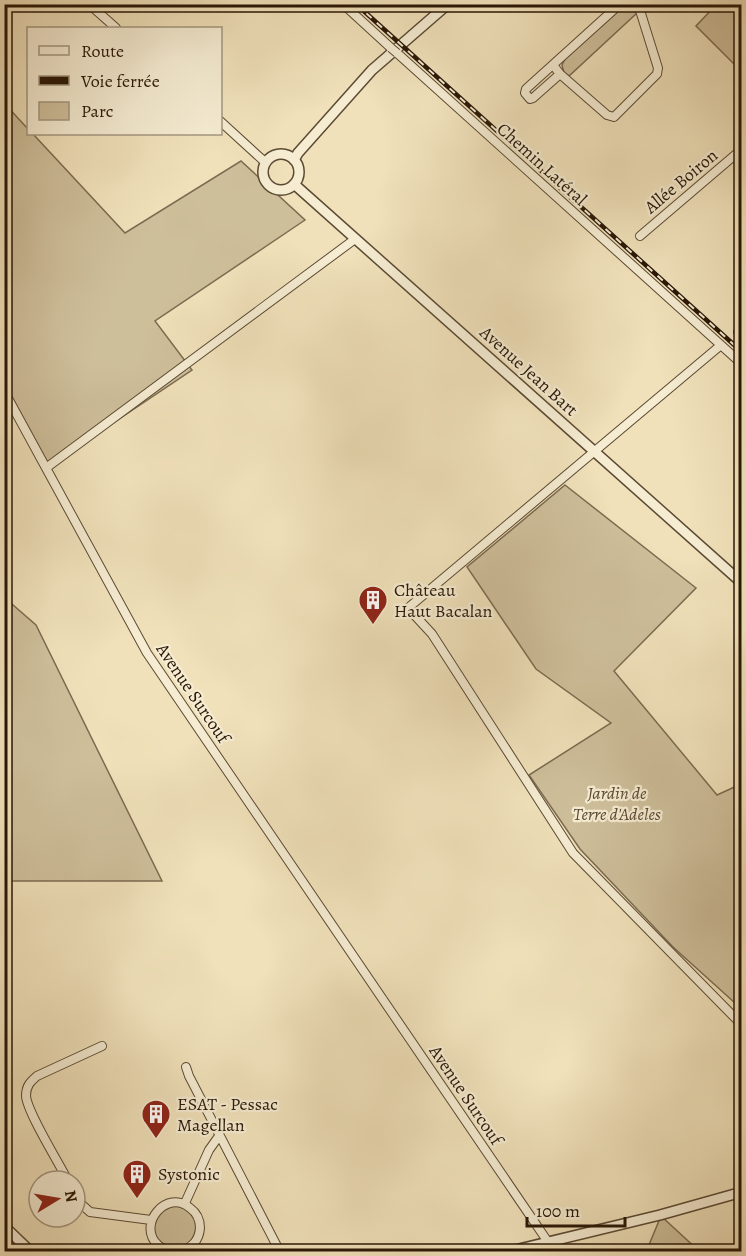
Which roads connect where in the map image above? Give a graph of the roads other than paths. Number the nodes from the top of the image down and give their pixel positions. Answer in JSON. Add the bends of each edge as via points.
{"nodes":[{"id":1,"x":89,"y":4,"type":"edge"},
{"id":2,"x":343,"y":4,"type":"edge"},
{"id":3,"x":448,"y":4,"type":"edge"},
{"id":4,"x":620,"y":4,"type":"edge"},
{"id":5,"x":638,"y":4,"type":"edge"},
{"id":6,"x":115,"y":27,"type":"edge"},
{"id":7,"x":553,"y":65,"type":"junction"},
{"id":8,"x":560,"y":74,"type":"junction"},
{"id":9,"x":222,"y":123,"type":"edge"},
{"id":10,"x":741,"y":149,"type":"edge"},
{"id":11,"x":294,"y":160,"type":"junction"},
{"id":12,"x":266,"y":163,"type":"junction"},
{"id":13,"x":294,"y":184,"type":"junction"},
{"id":14,"x":639,"y":236,"type":"dead end"},
{"id":15,"x":355,"y":239,"type":"junction"},
{"id":16,"x":721,"y":345,"type":"junction"},
{"id":17,"x":741,"y":364,"type":"edge"},
{"id":18,"x":4,"y":391,"type":"edge"},
{"id":19,"x":593,"y":450,"type":"junction"},
{"id":20,"x":46,"y":468,"type":"junction"},
{"id":21,"x":741,"y":583,"type":"edge"},
{"id":22,"x":741,"y":1025,"type":"edge"},
{"id":23,"x":102,"y":1046,"type":"dead end"},
{"id":24,"x":186,"y":1067,"type":"dead end"},
{"id":25,"x":219,"y":1136,"type":"junction"},
{"id":26,"x":62,"y":1169,"type":"edge"},
{"id":27,"x":741,"y":1192,"type":"edge"},
{"id":28,"x":185,"y":1203,"type":"junction"},
{"id":29,"x":87,"y":1209,"type":"edge"},
{"id":30,"x":152,"y":1220,"type":"junction"},
{"id":31,"x":4,"y":1226,"type":"edge"},
{"id":32,"x":548,"y":1242,"type":"junction"},
{"id":33,"x":158,"y":1249,"type":"edge"},
{"id":34,"x":31,"y":1251,"type":"edge"},
{"id":35,"x":171,"y":1251,"type":"edge"},
{"id":36,"x":180,"y":1251,"type":"edge"},
{"id":37,"x":280,"y":1251,"type":"edge"},
{"id":38,"x":507,"y":1251,"type":"edge"}],
"edges":[{"from":1,"to":6,"type":"street"},
{"from":2,"to":16,"type":"street","name":"Chemin Latéral"},
{"from":3,"to":11,"type":"street","via":[[372,70]]},
{"from":4,"to":7,"type":"street"},
{"from":5,"to":8,"type":"street","via":[[657,74],[614,117]]},
{"from":7,"to":8,"type":"street"},
{"from":7,"to":8,"type":"street","via":[[526,89],[528,97],[533,98]]},
{"from":9,"to":12,"type":"street"},
{"from":10,"to":14,"type":"street","name":"Allée Boiron"},
{"from":11,"to":12,"type":"street","via":[[279,154]]},
{"from":11,"to":13,"type":"street","via":[[299,175]]},
{"from":12,"to":13,"type":"street","via":[[264,174],[268,184],[278,190]]},
{"from":13,"to":15,"type":"street","name":"Avenue Jean Bart"},
{"from":15,"to":19,"type":"street","name":"Avenue Jean Bart"},
{"from":15,"to":20,"type":"street"},
{"from":16,"to":17,"type":"street","name":"Chemin Latéral"},
{"from":16,"to":19,"type":"street"},
{"from":18,"to":20,"type":"street","name":"Avenue Surcouf"},
{"from":19,"to":21,"type":"street","name":"Avenue Jean Bart"},
{"from":19,"to":22,"type":"street","via":[[408,608],[432,634],[573,853]]},
{"from":20,"to":32,"type":"street","name":"Avenue Surcouf","via":[[147,653]]},
{"from":23,"to":26,"type":"street","via":[[37,1076],[26,1088],[28,1106]]},
{"from":24,"to":25,"type":"street"},
{"from":25,"to":28,"type":"street"},
{"from":25,"to":37,"type":"street"},
{"from":27,"to":32,"type":"street"},
{"from":28,"to":30,"type":"street","via":[[169,1203],[158,1209]]},
{"from":28,"to":36,"type":"street","via":[[196,1212],[199,1236],[192,1246]]},
{"from":29,"to":30,"type":"street"},
{"from":30,"to":33,"type":"street","via":[[151,1231]]},
{"from":31,"to":34,"type":"street"},
{"from":32,"to":38,"type":"street"},
{"from":33,"to":35,"type":"street"}]}
